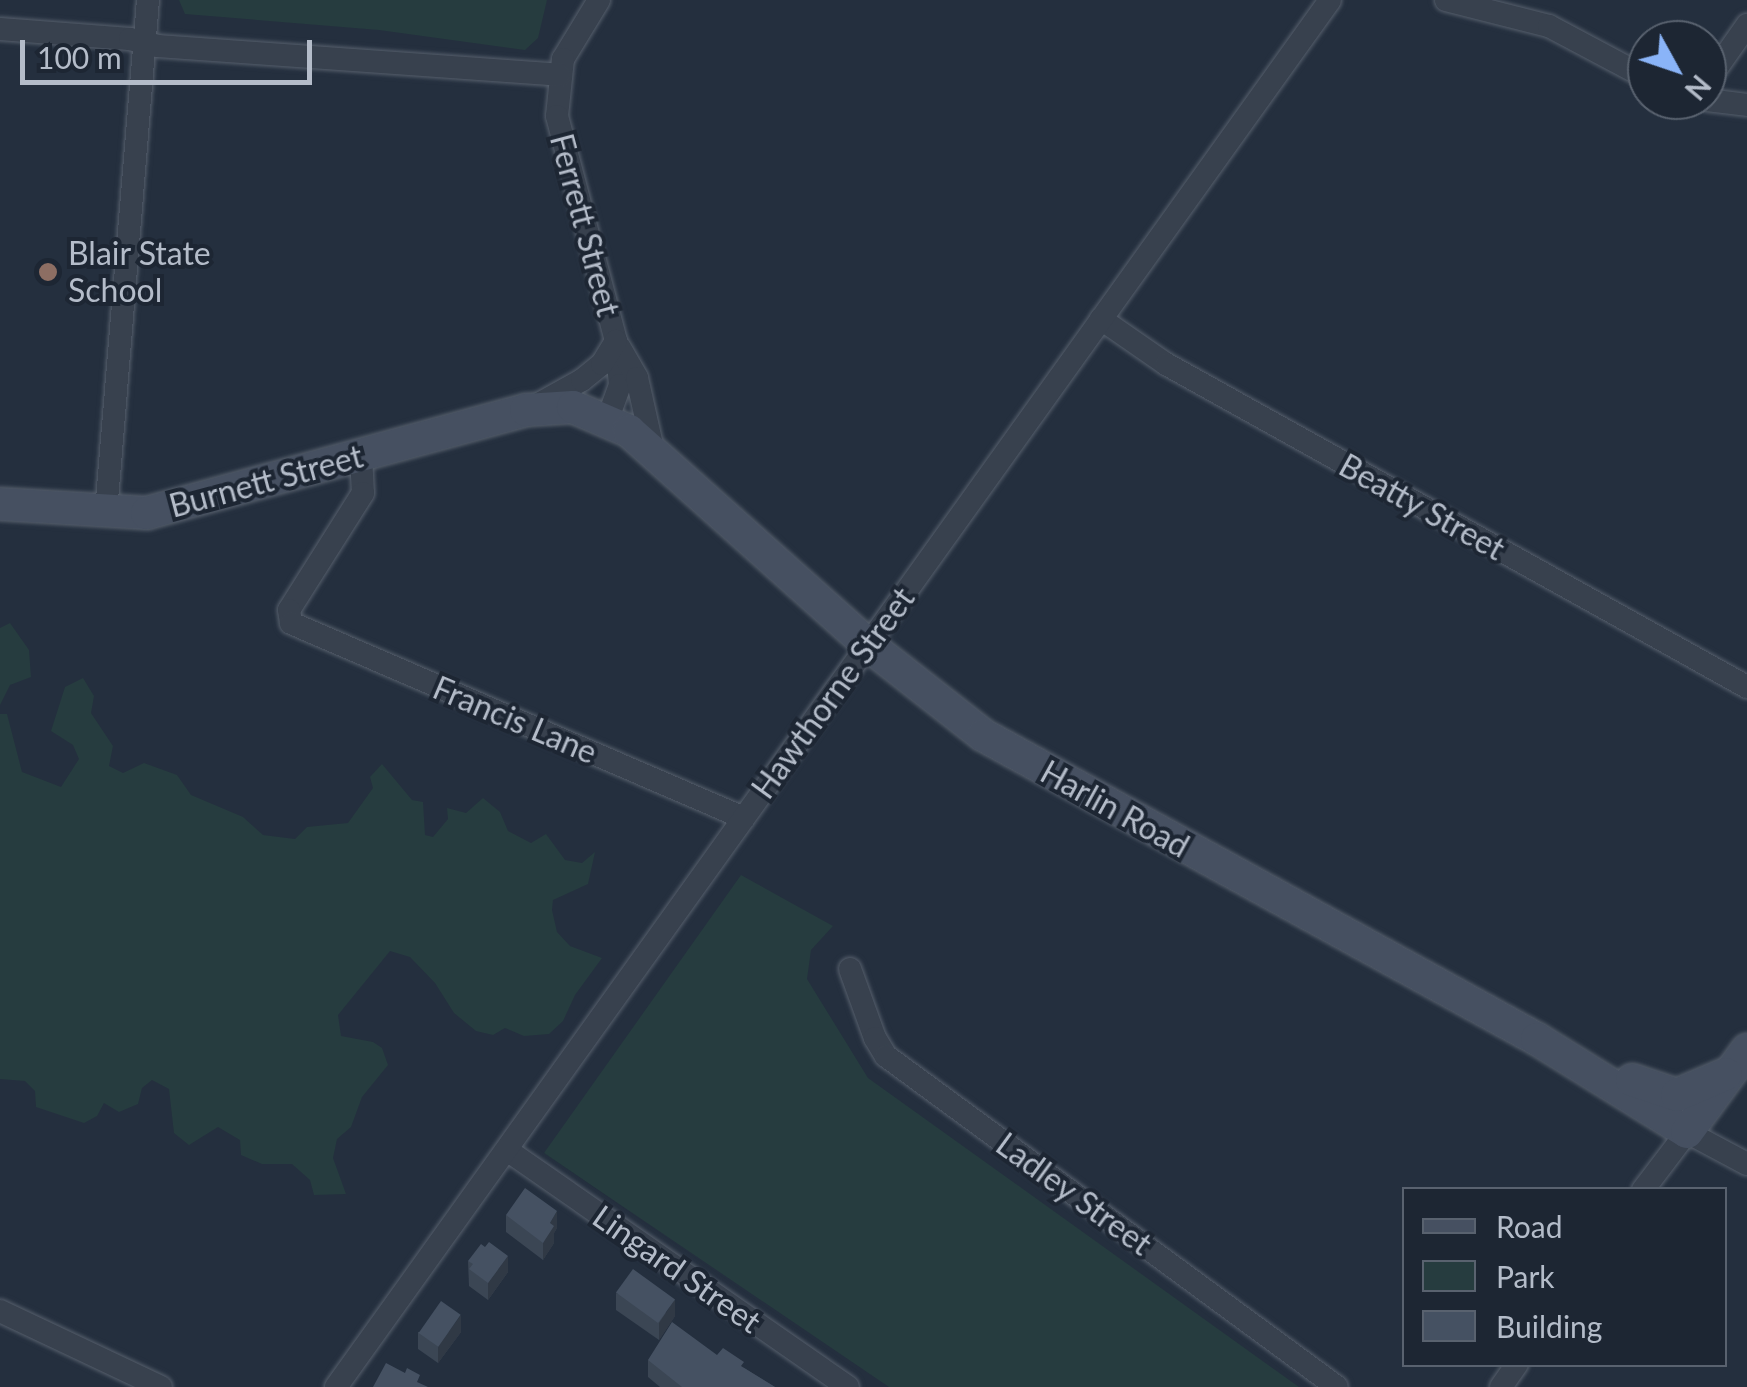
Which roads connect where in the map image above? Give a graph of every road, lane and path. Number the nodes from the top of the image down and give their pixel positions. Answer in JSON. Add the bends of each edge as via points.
{"nodes":[{"id":1,"x":148,"y":0,"type":"edge"},
{"id":2,"x":600,"y":0,"type":"edge"},
{"id":3,"x":1330,"y":0,"type":"edge"},
{"id":4,"x":1446,"y":0,"type":"edge"},
{"id":5,"x":1747,"y":25,"type":"edge"},
{"id":6,"x":0,"y":29,"type":"edge"},
{"id":7,"x":145,"y":42,"type":"junction"},
{"id":8,"x":1727,"y":54,"type":"edge"},
{"id":9,"x":1627,"y":67,"type":"edge"},
{"id":10,"x":559,"y":75,"type":"junction"},
{"id":11,"x":1101,"y":319,"type":"junction"},
{"id":12,"x":616,"y":341,"type":"junction"},
{"id":13,"x":526,"y":410,"type":"junction"},
{"id":14,"x":607,"y":421,"type":"junction"},
{"id":15,"x":361,"y":456,"type":"junction"},
{"id":16,"x":655,"y":456,"type":"junction"},
{"id":17,"x":0,"y":504,"type":"edge"},
{"id":18,"x":106,"y":512,"type":"junction"},
{"id":19,"x":867,"y":644,"type":"junction"},
{"id":20,"x":1747,"y":687,"type":"edge"},
{"id":21,"x":744,"y":818,"type":"junction"},
{"id":22,"x":850,"y":969,"type":"dead end"},
{"id":23,"x":1536,"y":1038,"type":"junction"},
{"id":24,"x":1741,"y":1059,"type":"edge"},
{"id":25,"x":1688,"y":1132,"type":"junction"},
{"id":26,"x":507,"y":1150,"type":"junction"},
{"id":27,"x":1747,"y":1164,"type":"edge"},
{"id":28,"x":1645,"y":1187,"type":"edge"},
{"id":29,"x":0,"y":1311,"type":"edge"},
{"id":30,"x":162,"y":1387,"type":"edge"},
{"id":31,"x":336,"y":1387,"type":"edge"},
{"id":32,"x":848,"y":1387,"type":"edge"},
{"id":33,"x":1338,"y":1387,"type":"edge"}],
"edges":[{"from":1,"to":7,"type":"street"},
{"from":2,"to":10,"type":"street","name":"Ferrett Street"},
{"from":3,"to":11,"type":"street","name":"Hawthorne Street"},
{"from":4,"to":9,"type":"street","via":[[1549,26]]},
{"from":5,"to":8,"type":"street"},
{"from":6,"to":7,"type":"street"},
{"from":7,"to":10,"type":"street"},
{"from":7,"to":18,"type":"street"},
{"from":10,"to":12,"type":"street","name":"Ferrett Street","via":[[558,136]]},
{"from":11,"to":19,"type":"street","name":"Hawthorne Street"},
{"from":11,"to":20,"type":"street","name":"Beatty Street","via":[[1166,364]]},
{"from":12,"to":13,"type":"street","name":"Ferrett Street","via":[[582,380]]},
{"from":12,"to":14,"type":"street","name":"Ferrett Street","via":[[620,384]]},
{"from":12,"to":16,"type":"street","via":[[637,378]]},
{"from":13,"to":14,"type":"main road","name":"Harlin Road","via":[[574,406]]},
{"from":13,"to":15,"type":"main road","name":"Burnett Street"},
{"from":14,"to":16,"type":"main road","name":"Harlin Road"},
{"from":15,"to":18,"type":"main road","name":"Burnett Street","via":[[157,511]]},
{"from":15,"to":21,"type":"street","name":"Francis Lane","via":[[363,493],[288,620]]},
{"from":16,"to":19,"type":"main road","name":"Harlin Road"},
{"from":17,"to":18,"type":"main road","name":"Burnett Street"},
{"from":19,"to":21,"type":"street","name":"Hawthorne Street"},
{"from":19,"to":23,"type":"main road","name":"Harlin Road","via":[[1008,751]]},
{"from":21,"to":26,"type":"street","name":"Hawthorne Street"},
{"from":22,"to":33,"type":"street","name":"Ladley Street","via":[[886,1056]]},
{"from":23,"to":24,"type":"main road","via":[[1666,1094],[1696,1090]]},
{"from":23,"to":25,"type":"main road","name":"Harlin Road"},
{"from":24,"to":25,"type":"main road"},
{"from":25,"to":27,"type":"street","name":"Harlin Road"},
{"from":25,"to":28,"type":"street"},
{"from":26,"to":31,"type":"street","name":"Hawthorne Street"},
{"from":26,"to":32,"type":"street","name":"Lingard Street"},
{"from":29,"to":30,"type":"street"}]}
